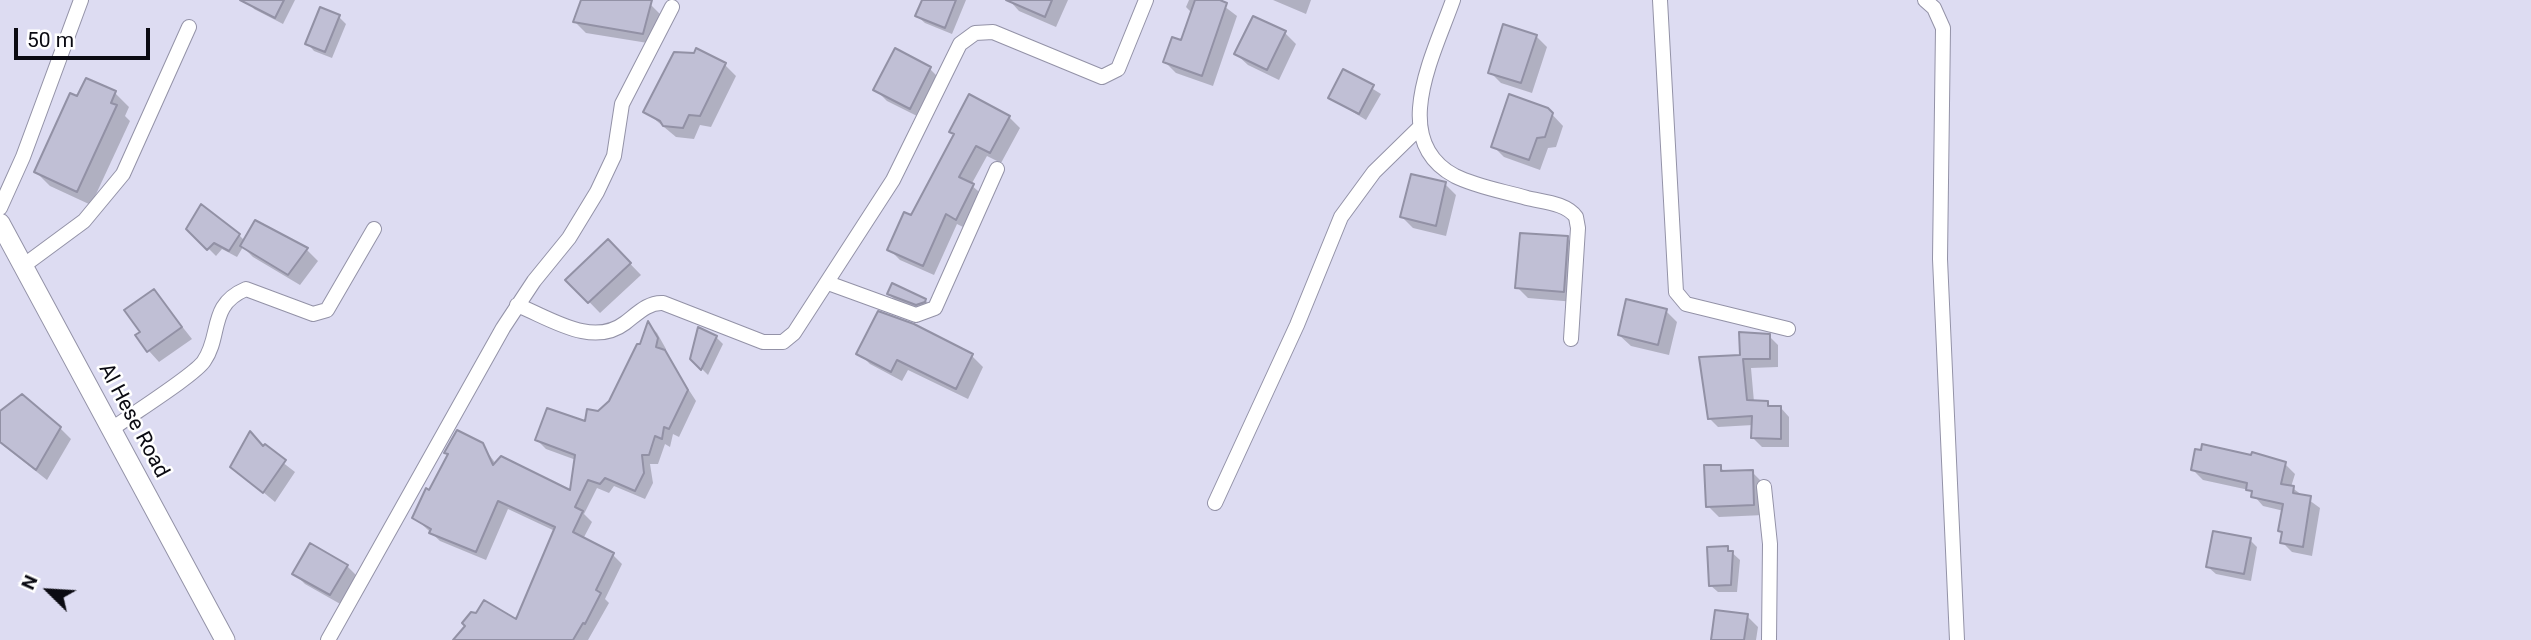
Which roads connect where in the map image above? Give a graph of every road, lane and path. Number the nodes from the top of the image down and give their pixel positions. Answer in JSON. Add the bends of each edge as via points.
{"nodes":[{"id":1,"x":81,"y":0,"type":"edge"},
{"id":2,"x":1146,"y":0,"type":"edge"},
{"id":3,"x":1453,"y":0,"type":"edge"},
{"id":4,"x":1660,"y":0,"type":"edge"},
{"id":5,"x":1925,"y":0,"type":"edge"},
{"id":6,"x":1943,"y":0,"type":"edge"},
{"id":7,"x":672,"y":7,"type":"dead end"},
{"id":8,"x":1940,"y":17,"type":"junction"},
{"id":9,"x":190,"y":27,"type":"dead end"},
{"id":10,"x":1419,"y":128,"type":"junction"},
{"id":11,"x":997,"y":169,"type":"dead end"},
{"id":12,"x":0,"y":208,"type":"edge"},
{"id":13,"x":0,"y":223,"type":"edge"},
{"id":14,"x":374,"y":229,"type":"dead end"},
{"id":15,"x":23,"y":266,"type":"junction"},
{"id":16,"x":828,"y":283,"type":"junction"},
{"id":17,"x":517,"y":305,"type":"junction"},
{"id":18,"x":1788,"y":329,"type":"dead end"},
{"id":19,"x":1571,"y":339,"type":"dead end"},
{"id":20,"x":112,"y":429,"type":"junction"},
{"id":21,"x":1764,"y":487,"type":"dead end"},
{"id":22,"x":1215,"y":503,"type":"dead end"},
{"id":23,"x":225,"y":640,"type":"edge"},
{"id":24,"x":328,"y":640,"type":"edge"},
{"id":25,"x":1769,"y":640,"type":"edge"},
{"id":26,"x":1957,"y":640,"type":"edge"}],
"edges":[{"from":1,"to":12,"type":"street"},
{"from":2,"to":16,"type":"street","via":[[1118,69],[1102,77],[993,32],[967,37],[893,180]]},
{"from":3,"to":10,"type":"street","via":[[1422,90]]},
{"from":4,"to":18,"type":"street","via":[[1676,292],[1686,304]]},
{"from":5,"to":8,"type":"street"},
{"from":6,"to":8,"type":"street"},
{"from":7,"to":17,"type":"street","via":[[622,104],[614,156],[597,192],[569,238]]},
{"from":8,"to":26,"type":"street","via":[[1944,39],[1942,366]]},
{"from":9,"to":15,"type":"street","via":[[123,174],[84,221]]},
{"from":10,"to":19,"type":"street","via":[[1437,162],[1452,174],[1573,212],[1578,228]]},
{"from":10,"to":22,"type":"street","via":[[1362,186],[1341,217]]},
{"from":11,"to":16,"type":"street","via":[[935,308],[916,315]]},
{"from":13,"to":15,"type":"street","name":"Al Hese Road"},
{"from":14,"to":20,"type":"street","via":[[327,310],[313,314],[246,289],[235,294],[215,324],[203,363]]},
{"from":15,"to":20,"type":"street","name":"Al Hese Road"},
{"from":16,"to":17,"type":"street","via":[[794,333],[777,344],[663,303],[651,304],[618,328],[599,335]]},
{"from":17,"to":24,"type":"street"},
{"from":20,"to":23,"type":"street","name":"Al Hese Road"},
{"from":21,"to":25,"type":"street","via":[[1770,544]]}]}
